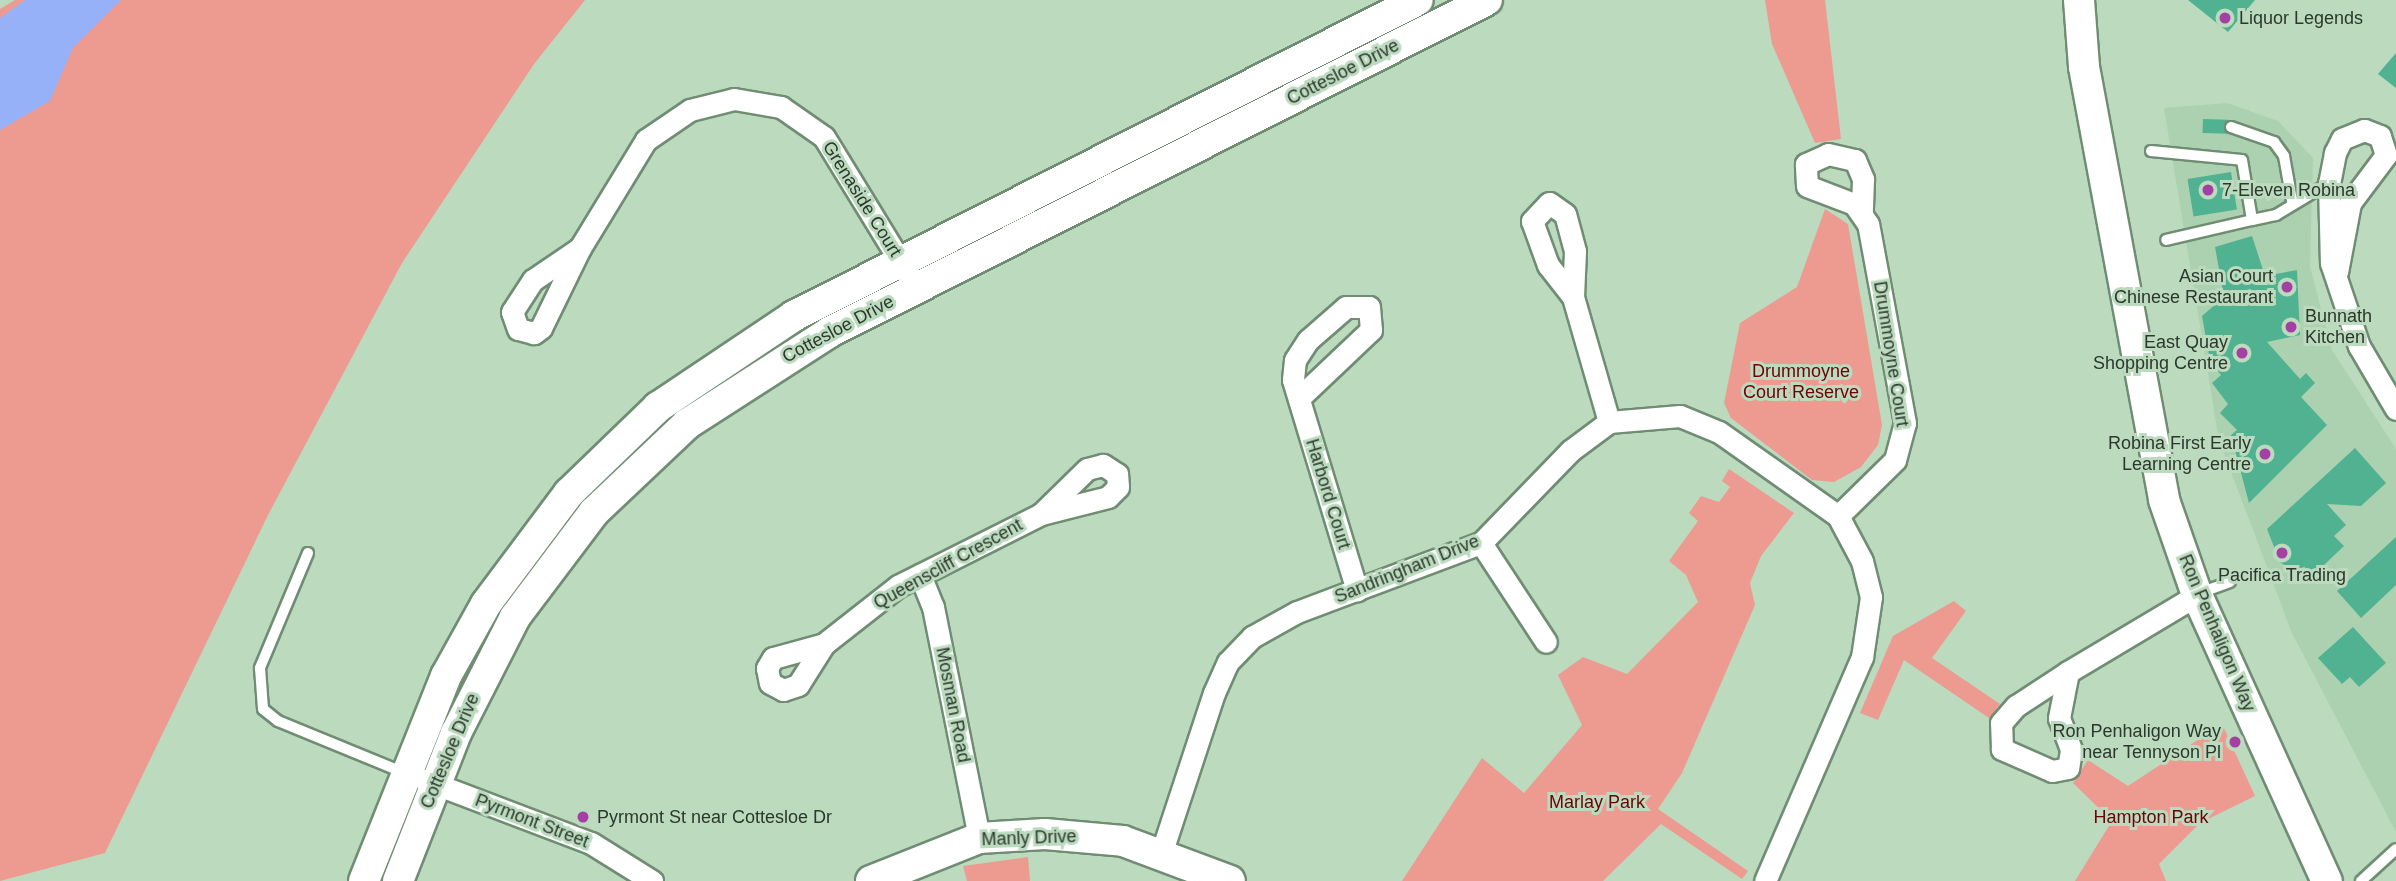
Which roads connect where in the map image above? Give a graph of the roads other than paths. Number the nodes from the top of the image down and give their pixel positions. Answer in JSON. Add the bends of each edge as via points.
{"nodes":[{"id":1,"x":1418,"y":0,"type":"edge"},
{"id":2,"x":1487,"y":0,"type":"edge"},
{"id":3,"x":2075,"y":6,"type":"edge"},
{"id":4,"x":2231,"y":127,"type":"dead end"},
{"id":5,"x":2151,"y":150,"type":"dead end"},
{"id":6,"x":2329,"y":183,"type":"junction"},
{"id":7,"x":2292,"y":201,"type":"junction"},
{"id":8,"x":1862,"y":212,"type":"dead end"},
{"id":9,"x":2252,"y":220,"type":"junction"},
{"id":10,"x":2166,"y":240,"type":"dead end"},
{"id":11,"x":580,"y":248,"type":"dead end"},
{"id":12,"x":901,"y":261,"type":"junction"},
{"id":13,"x":2337,"y":272,"type":"junction"},
{"id":14,"x":916,"y":289,"type":"junction"},
{"id":15,"x":1573,"y":297,"type":"dead end"},
{"id":16,"x":1299,"y":398,"type":"dead end"},
{"id":17,"x":2396,"y":409,"type":"edge"},
{"id":18,"x":1609,"y":422,"type":"junction"},
{"id":19,"x":1041,"y":514,"type":"dead end"},
{"id":20,"x":1838,"y":516,"type":"junction"},
{"id":21,"x":1480,"y":542,"type":"junction"},
{"id":22,"x":308,"y":554,"type":"dead end"},
{"id":23,"x":920,"y":575,"type":"junction"},
{"id":24,"x":2230,"y":582,"type":"dead end"},
{"id":25,"x":1357,"y":591,"type":"junction"},
{"id":26,"x":2197,"y":595,"type":"junction"},
{"id":27,"x":1546,"y":642,"type":"dead end"},
{"id":28,"x":824,"y":645,"type":"dead end"},
{"id":29,"x":2068,"y":672,"type":"junction"},
{"id":30,"x":407,"y":773,"type":"junction"},
{"id":31,"x":436,"y":784,"type":"junction"},
{"id":32,"x":979,"y":838,"type":"junction"},
{"id":33,"x":2396,"y":849,"type":"edge"},
{"id":34,"x":1163,"y":851,"type":"junction"},
{"id":35,"x":2330,"y":875,"type":"edge"},
{"id":36,"x":364,"y":881,"type":"edge"},
{"id":37,"x":398,"y":881,"type":"edge"},
{"id":38,"x":652,"y":881,"type":"edge"},
{"id":39,"x":871,"y":881,"type":"edge"},
{"id":40,"x":1230,"y":881,"type":"edge"},
{"id":41,"x":1765,"y":881,"type":"edge"},
{"id":42,"x":2361,"y":881,"type":"edge"}],
"edges":[{"from":1,"to":12,"type":"main road","name":"Cottesloe Drive"},
{"from":2,"to":14,"type":"main road","name":"Cottesloe Drive"},
{"from":3,"to":26,"type":"main road","name":"Ron Penhaligon Way","via":[[2164,500]]},
{"from":4,"to":7,"type":"lane","via":[[2274,142],[2284,156]]},
{"from":5,"to":9,"type":"lane","via":[[2242,160]]},
{"from":6,"to":7,"type":"lane"},
{"from":6,"to":13,"type":"street","via":[[2331,262]]},
{"from":6,"to":13,"type":"street","via":[[2342,139],[2357,130],[2380,136],[2384,164],[2350,203]]},
{"from":7,"to":9,"type":"lane","via":[[2276,215]]},
{"from":8,"to":20,"type":"street","name":"Drummoyne Court","via":[[1876,258],[1904,437],[1886,472]]},
{"from":9,"to":10,"type":"lane"},
{"from":11,"to":12,"type":"street","name":"Grenaside Court","via":[[646,140],[690,110],[734,99],[781,107],[824,137]]},
{"from":12,"to":14,"type":"street","name":"Grenaside Court"},
{"from":12,"to":30,"type":"main road","name":"Cottesloe Drive","via":[[712,366],[590,470],[534,536],[465,640]]},
{"from":13,"to":17,"type":"street","via":[[2359,346]]},
{"from":14,"to":31,"type":"main road","name":"Cottesloe Drive","via":[[753,376],[629,474],[559,554],[515,617]]},
{"from":15,"to":18,"type":"street"},
{"from":16,"to":25,"type":"street","name":"Harbord Court"},
{"from":18,"to":20,"type":"street","via":[[1680,416],[1718,432]]},
{"from":18,"to":21,"type":"street","name":"Sandringham Drive","via":[[1570,451]]},
{"from":19,"to":23,"type":"street","name":"Queenscliff Crescent"},
{"from":20,"to":41,"type":"street","via":[[1862,561],[1872,625]]},
{"from":21,"to":25,"type":"street","name":"Sandringham Drive"},
{"from":21,"to":27,"type":"street"},
{"from":22,"to":30,"type":"lane","via":[[260,668],[263,709],[278,721]]},
{"from":23,"to":28,"type":"street","name":"Queenscliff Crescent","via":[[877,600]]},
{"from":23,"to":32,"type":"street","name":"Mosman Road","via":[[933,607]]},
{"from":24,"to":26,"type":"lane"},
{"from":25,"to":34,"type":"street","name":"Sandringham Drive","via":[[1297,612],[1252,637],[1228,662]]},
{"from":26,"to":29,"type":"street"},
{"from":26,"to":35,"type":"main road","name":"Ron Penhaligon Way"},
{"from":29,"to":29,"type":"street","via":[[2059,718],[2071,750],[2068,768],[2052,771],[2003,749],[1998,732],[2007,715]]},
{"from":30,"to":31,"type":"street","name":"Pyrmont Street"},
{"from":30,"to":36,"type":"main road","name":"Cottesloe Drive"},
{"from":31,"to":37,"type":"main road","name":"Cottesloe Drive"},
{"from":31,"to":38,"type":"street","name":"Pyrmont Street","via":[[591,843]]},
{"from":32,"to":34,"type":"main road","name":"Manly Drive","via":[[1085,835]]},
{"from":32,"to":39,"type":"main road","name":"Manly Drive"},
{"from":33,"to":42,"type":"lane"},
{"from":34,"to":40,"type":"main road","name":"Manly Drive"}]}
